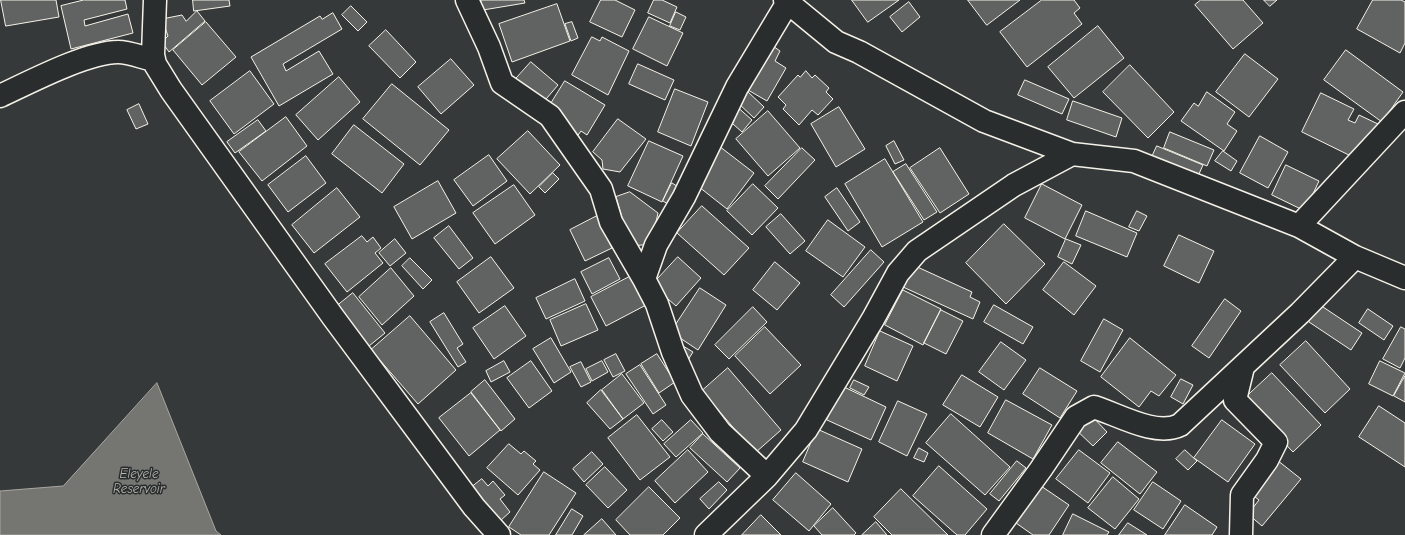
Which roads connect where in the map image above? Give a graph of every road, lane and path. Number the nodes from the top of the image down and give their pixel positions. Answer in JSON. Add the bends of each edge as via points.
{"nodes":[{"id":1,"x":155,"y":0,"type":"edge"},
{"id":2,"x":467,"y":0,"type":"edge"},
{"id":3,"x":787,"y":1,"type":"edge"},
{"id":4,"x":154,"y":60,"type":"junction"},
{"id":5,"x":0,"y":96,"type":"edge"},
{"id":6,"x":1405,"y":112,"type":"edge"},
{"id":7,"x":1072,"y":154,"type":"junction"},
{"id":8,"x":1299,"y":226,"type":"junction"},
{"id":9,"x":1355,"y":257,"type":"junction"},
{"id":10,"x":1405,"y":278,"type":"edge"},
{"id":11,"x":644,"y":279,"type":"junction"},
{"id":12,"x":1243,"y":366,"type":"junction"},
{"id":13,"x":767,"y":476,"type":"junction"},
{"id":14,"x":499,"y":535,"type":"edge"},
{"id":15,"x":706,"y":535,"type":"edge"},
{"id":16,"x":992,"y":535,"type":"edge"},
{"id":17,"x":1241,"y":535,"type":"edge"}],
"edges":[{"from":1,"to":4,"type":"street"},
{"from":2,"to":11,"type":"street","via":[[489,46],[502,83],[550,116],[601,189],[611,222]]},
{"from":3,"to":7,"type":"street","via":[[836,42],[860,52],[984,121]]},
{"from":3,"to":11,"type":"street","via":[[737,87],[684,197],[656,244]]},
{"from":4,"to":5,"type":"street","via":[[118,52],[99,55],[71,64]]},
{"from":4,"to":14,"type":"street","via":[[171,90],[333,317],[474,507]]},
{"from":6,"to":8,"type":"street"},
{"from":7,"to":8,"type":"street","via":[[1134,161]]},
{"from":7,"to":13,"type":"street","via":[[1014,185],[917,251],[898,273],[806,430]]},
{"from":8,"to":9,"type":"street"},
{"from":9,"to":10,"type":"street"},
{"from":9,"to":12,"type":"street"},
{"from":11,"to":13,"type":"street","via":[[657,304],[673,352],[692,395],[720,432]]},
{"from":12,"to":16,"type":"street","via":[[1180,425],[1171,430],[1154,429],[1094,407],[1076,417]]},
{"from":12,"to":17,"type":"street","via":[[1235,400],[1276,442],[1267,460],[1242,494]]},
{"from":13,"to":15,"type":"street"}]}
